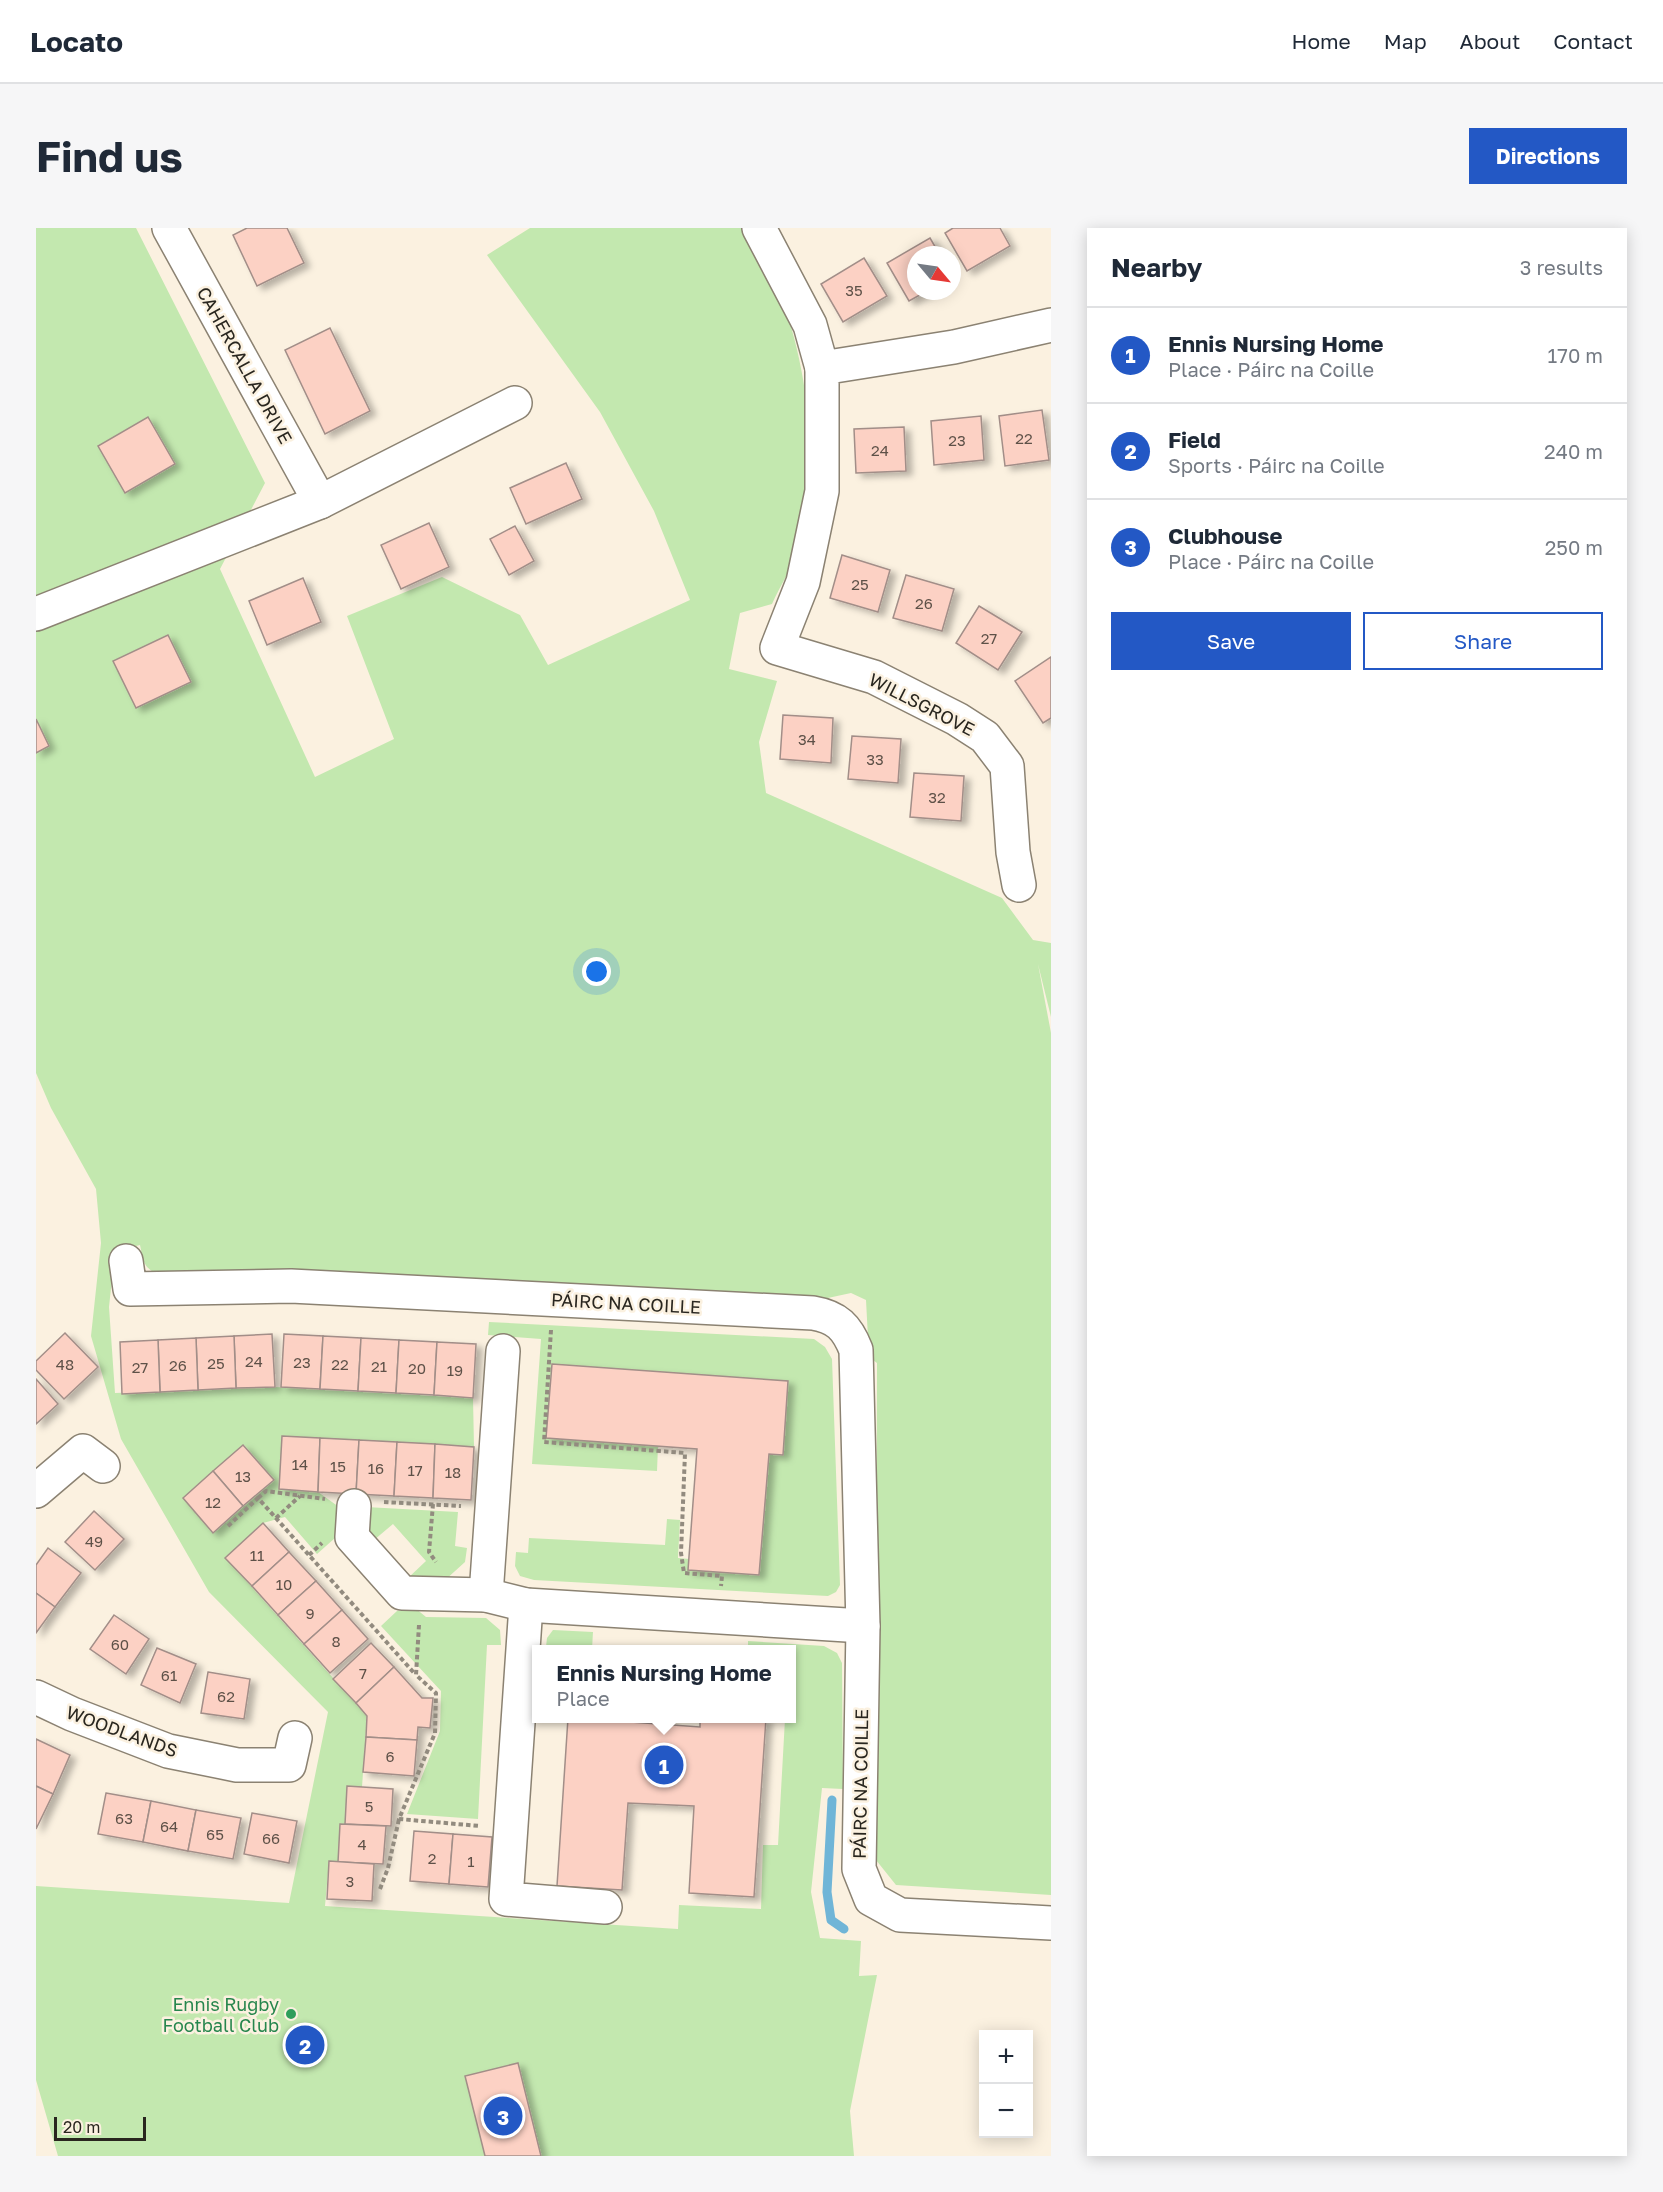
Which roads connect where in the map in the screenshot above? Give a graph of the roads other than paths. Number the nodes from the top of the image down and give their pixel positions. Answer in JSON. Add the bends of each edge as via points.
{"nodes":[{"id":1,"x":170,"y":228,"type":"edge"},
{"id":2,"x":759,"y":228,"type":"edge"},
{"id":3,"x":1051,"y":325,"type":"edge"},
{"id":4,"x":822,"y":368,"type":"junction"},
{"id":5,"x":515,"y":403,"type":"dead end"},
{"id":6,"x":320,"y":502,"type":"junction"},
{"id":7,"x":36,"y":614,"type":"edge"},
{"id":8,"x":1019,"y":885,"type":"dead end"},
{"id":9,"x":126,"y":1261,"type":"dead end"},
{"id":10,"x":503,"y":1351,"type":"dead end"},
{"id":11,"x":103,"y":1466,"type":"dead end"},
{"id":12,"x":36,"y":1491,"type":"edge"},
{"id":13,"x":355,"y":1503,"type":"road end"},
{"id":14,"x":486,"y":1595,"type":"junction"},
{"id":15,"x":526,"y":1605,"type":"junction"},
{"id":16,"x":863,"y":1626,"type":"junction"},
{"id":17,"x":36,"y":1697,"type":"edge"},
{"id":18,"x":295,"y":1738,"type":"dead end"},
{"id":19,"x":605,"y":1907,"type":"dead end"},
{"id":20,"x":1051,"y":1923,"type":"edge"}],
"edges":[{"from":1,"to":6,"type":"street","name":"CAHERCALLA DRIVE"},
{"from":2,"to":4,"type":"street","name":"WILLSGROVE","via":[[810,325]]},
{"from":3,"to":4,"type":"street","via":[[954,347]]},
{"from":4,"to":8,"type":"street","name":"WILLSGROVE","via":[[822,491],[803,582],[777,648],[874,677],[985,736],[1007,766]]},
{"from":5,"to":6,"type":"street"},
{"from":6,"to":7,"type":"street"},
{"from":9,"to":16,"type":"street","name":"PÁIRC NA COILLE","via":[[130,1289],[291,1286],[827,1316],[849,1334],[856,1350]]},
{"from":10,"to":14,"type":"street"},
{"from":11,"to":12,"type":"street","via":[[83,1451]]},
{"from":13,"to":14,"type":"street","via":[[352,1537],[402,1593]]},
{"from":14,"to":15,"type":"street"},
{"from":15,"to":16,"type":"street"},
{"from":15,"to":19,"type":"street","via":[[506,1899]]},
{"from":16,"to":20,"type":"street","name":"PÁIRC NA COILLE","via":[[859,1869],[871,1899],[900,1915]]},
{"from":17,"to":18,"type":"street","name":"WOODLANDS","via":[[168,1751],[237,1765],[289,1765]]}]}
